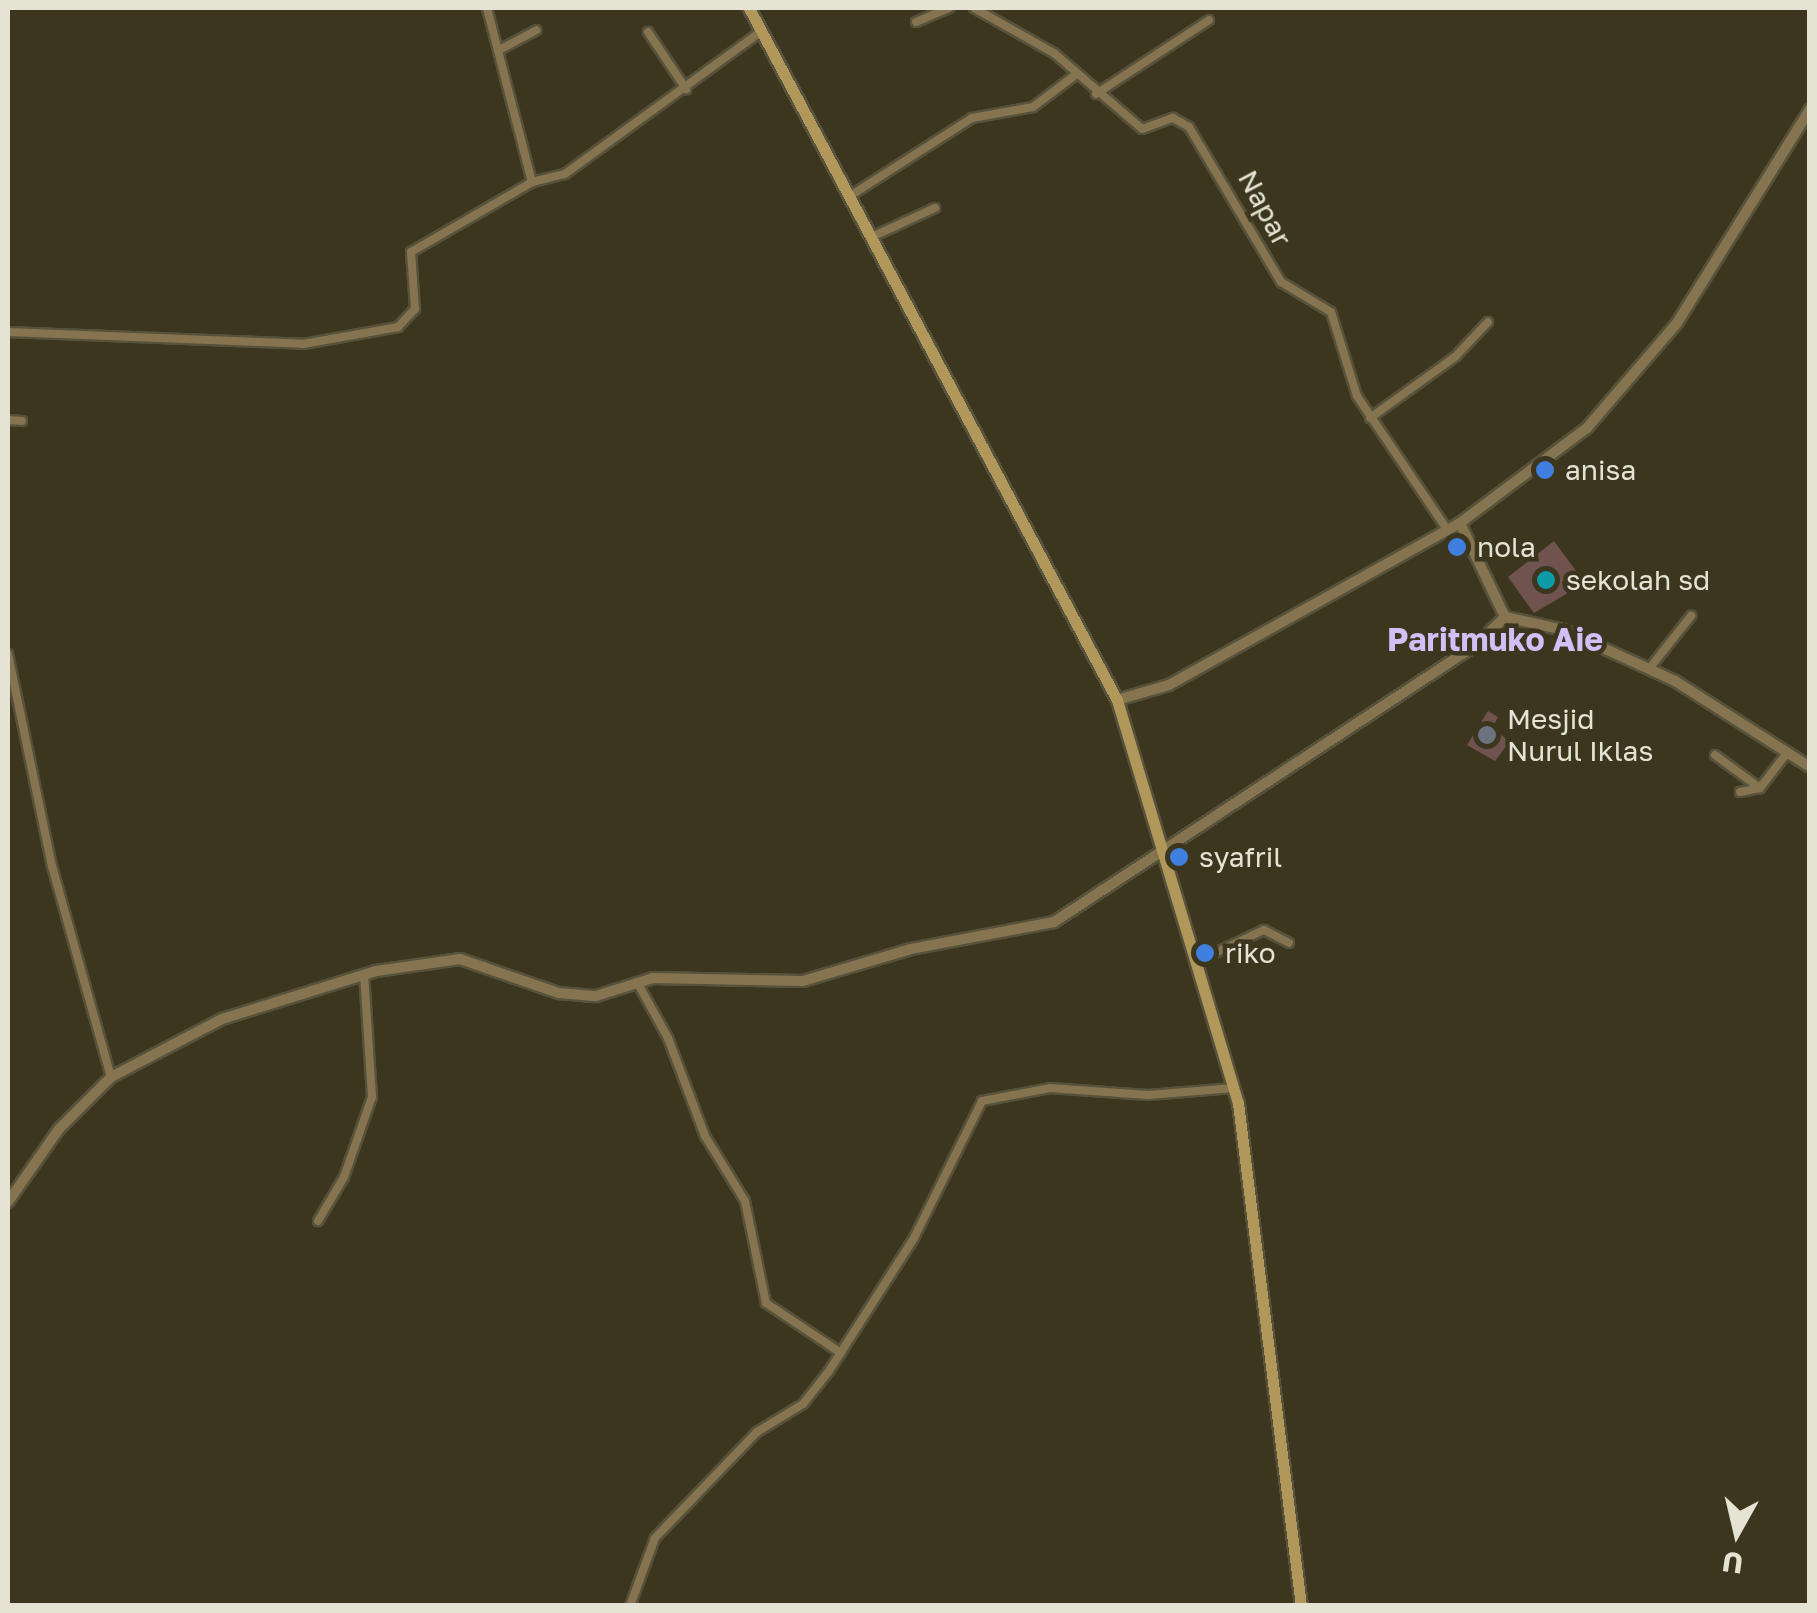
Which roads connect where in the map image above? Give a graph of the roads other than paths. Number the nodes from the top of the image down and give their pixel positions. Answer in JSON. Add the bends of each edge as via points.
{"nodes":[{"id":1,"x":487,"y":8,"type":"edge"},
{"id":2,"x":749,"y":8,"type":"edge"},
{"id":3,"x":950,"y":8,"type":"edge"},
{"id":4,"x":974,"y":8,"type":"edge"},
{"id":5,"x":1209,"y":20,"type":"dead end"},
{"id":6,"x":916,"y":22,"type":"dead end"},
{"id":7,"x":536,"y":30,"type":"dead end"},
{"id":8,"x":762,"y":31,"type":"junction"},
{"id":9,"x":648,"y":32,"type":"dead end"},
{"id":10,"x":501,"y":49,"type":"junction"},
{"id":11,"x":1074,"y":76,"type":"junction"},
{"id":12,"x":686,"y":89,"type":"junction"},
{"id":13,"x":1096,"y":94,"type":"junction"},
{"id":14,"x":1810,"y":109,"type":"edge"},
{"id":15,"x":532,"y":182,"type":"junction"},
{"id":16,"x":853,"y":194,"type":"junction"},
{"id":17,"x":936,"y":208,"type":"dead end"},
{"id":18,"x":876,"y":235,"type":"junction"},
{"id":19,"x":1488,"y":322,"type":"dead end"},
{"id":20,"x":8,"y":332,"type":"edge"},
{"id":21,"x":1370,"y":418,"type":"junction"},
{"id":22,"x":8,"y":420,"type":"edge"},
{"id":23,"x":22,"y":421,"type":"dead end"},
{"id":24,"x":1460,"y":523,"type":"junction"},
{"id":25,"x":1446,"y":528,"type":"junction"},
{"id":26,"x":1691,"y":616,"type":"dead end"},
{"id":27,"x":1505,"y":617,"type":"junction"},
{"id":28,"x":8,"y":654,"type":"edge"},
{"id":29,"x":1649,"y":669,"type":"junction"},
{"id":30,"x":1117,"y":700,"type":"junction"},
{"id":31,"x":1788,"y":753,"type":"junction"},
{"id":32,"x":1715,"y":755,"type":"dead end"},
{"id":33,"x":1810,"y":767,"type":"edge"},
{"id":34,"x":1760,"y":788,"type":"junction"},
{"id":35,"x":1740,"y":792,"type":"dead end"},
{"id":36,"x":1165,"y":844,"type":"junction"},
{"id":37,"x":1289,"y":943,"type":"dead end"},
{"id":38,"x":1198,"y":961,"type":"junction"},
{"id":39,"x":364,"y":974,"type":"junction"},
{"id":40,"x":637,"y":982,"type":"junction"},
{"id":41,"x":110,"y":1076,"type":"junction"},
{"id":42,"x":1234,"y":1088,"type":"junction"},
{"id":43,"x":8,"y":1202,"type":"edge"},
{"id":44,"x":318,"y":1221,"type":"dead end"},
{"id":45,"x":841,"y":1353,"type":"junction"},
{"id":46,"x":630,"y":1606,"type":"edge"},
{"id":47,"x":1302,"y":1606,"type":"edge"}],
"edges":[{"from":1,"to":10,"type":"street"},
{"from":2,"to":8,"type":"main road"},
{"from":3,"to":6,"type":"street"},
{"from":4,"to":11,"type":"street","name":"Napar","via":[[1054,53]]},
{"from":5,"to":13,"type":"street"},
{"from":7,"to":10,"type":"street"},
{"from":8,"to":12,"type":"street"},
{"from":8,"to":16,"type":"main road"},
{"from":9,"to":12,"type":"street"},
{"from":10,"to":15,"type":"street"},
{"from":11,"to":13,"type":"street","name":"Napar"},
{"from":11,"to":16,"type":"street","via":[[1033,108],[972,118]]},
{"from":12,"to":15,"type":"street","via":[[565,174]]},
{"from":13,"to":21,"type":"street","name":"Napar","via":[[1142,129],[1173,118],[1188,127],[1281,282],[1331,312],[1344,365]]},
{"from":14,"to":24,"type":"street","via":[[1696,294],[1621,395],[1540,468]]},
{"from":15,"to":20,"type":"street","via":[[412,252],[415,309],[398,328],[303,344]]},
{"from":16,"to":18,"type":"main road"},
{"from":17,"to":18,"type":"street"},
{"from":18,"to":30,"type":"main road"},
{"from":19,"to":21,"type":"street","via":[[1455,357]]},
{"from":21,"to":25,"type":"street","name":"Napar"},
{"from":22,"to":23,"type":"street"},
{"from":24,"to":25,"type":"street"},
{"from":24,"to":27,"type":"street"},
{"from":25,"to":30,"type":"street","via":[[1169,685]]},
{"from":26,"to":29,"type":"street"},
{"from":27,"to":29,"type":"street","via":[[1564,630]]},
{"from":27,"to":36,"type":"street","via":[[1476,645]]},
{"from":28,"to":41,"type":"street","via":[[56,882]]},
{"from":29,"to":31,"type":"street"},
{"from":30,"to":36,"type":"main road"},
{"from":31,"to":33,"type":"street"},
{"from":31,"to":34,"type":"street"},
{"from":32,"to":34,"type":"street"},
{"from":34,"to":35,"type":"street"},
{"from":36,"to":38,"type":"main road"},
{"from":36,"to":40,"type":"street","via":[[1033,929],[911,949],[803,981]]},
{"from":37,"to":38,"type":"street","via":[[1264,930]]},
{"from":38,"to":42,"type":"main road"},
{"from":39,"to":40,"type":"street","via":[[446,958],[559,994],[596,996]]},
{"from":39,"to":41,"type":"street","via":[[222,1020]]},
{"from":39,"to":44,"type":"street","via":[[372,1096],[344,1177]]},
{"from":40,"to":45,"type":"street","via":[[668,1038],[705,1136],[744,1201],[766,1302]]},
{"from":41,"to":43,"type":"street","via":[[59,1129]]},
{"from":42,"to":45,"type":"street","via":[[1148,1094],[1050,1088],[984,1099],[914,1238]]},
{"from":42,"to":47,"type":"main road"},
{"from":45,"to":46,"type":"street","via":[[803,1404],[757,1432],[655,1538]]}]}
